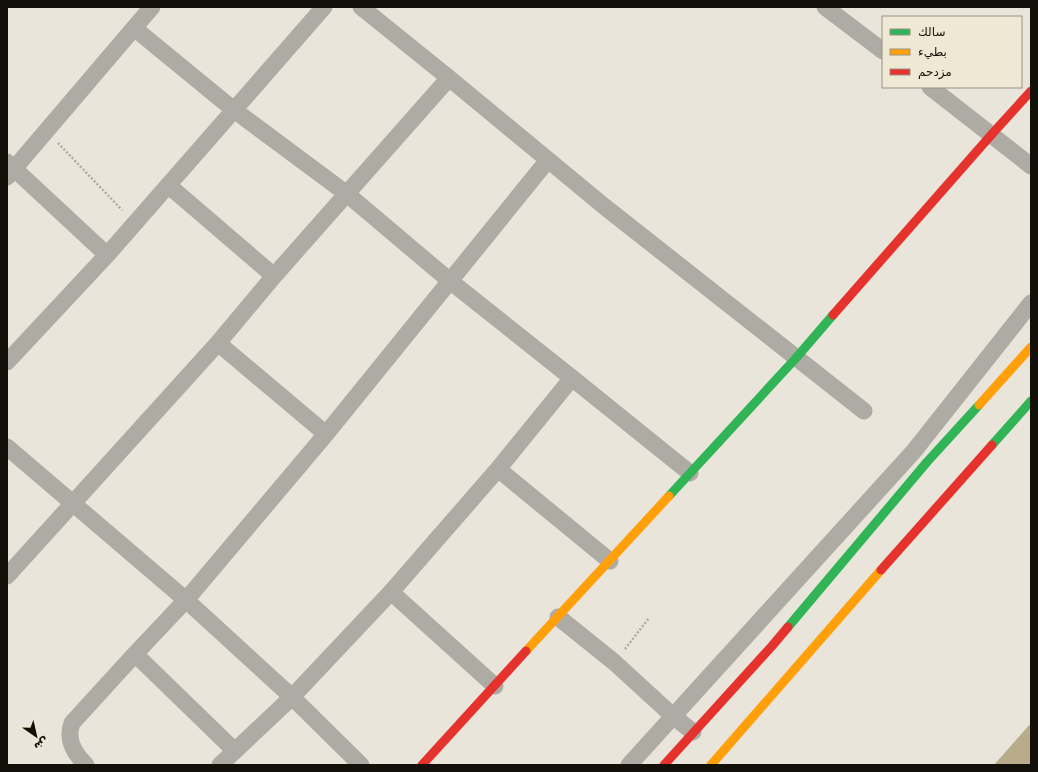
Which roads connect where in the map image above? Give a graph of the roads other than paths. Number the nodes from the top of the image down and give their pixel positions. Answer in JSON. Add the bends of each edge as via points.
{"nodes":[{"id":1,"x":152,"y":7,"type":"edge"},
{"id":2,"x":324,"y":7,"type":"edge"},
{"id":3,"x":361,"y":7,"type":"edge"},
{"id":4,"x":825,"y":7,"type":"edge"},
{"id":5,"x":134,"y":28,"type":"junction"},
{"id":6,"x":882,"y":50,"type":"edge"},
{"id":7,"x":449,"y":78,"type":"junction"},
{"id":8,"x":931,"y":88,"type":"edge"},
{"id":9,"x":1031,"y":91,"type":"edge"},
{"id":10,"x":234,"y":110,"type":"junction"},
{"id":11,"x":992,"y":134,"type":"junction"},
{"id":12,"x":548,"y":160,"type":"junction"},
{"id":13,"x":1031,"y":166,"type":"edge"},
{"id":14,"x":10,"y":169,"type":"edge"},
{"id":15,"x":168,"y":185,"type":"junction"},
{"id":16,"x":347,"y":194,"type":"junction"},
{"id":17,"x":107,"y":255,"type":"junction"},
{"id":18,"x":274,"y":276,"type":"junction"},
{"id":19,"x":450,"y":281,"type":"junction"},
{"id":20,"x":1031,"y":303,"type":"edge"},
{"id":21,"x":218,"y":343,"type":"junction"},
{"id":22,"x":1031,"y":348,"type":"edge"},
{"id":23,"x":796,"y":358,"type":"junction"},
{"id":24,"x":7,"y":362,"type":"edge"},
{"id":25,"x":572,"y":378,"type":"junction"},
{"id":26,"x":1031,"y":401,"type":"edge"},
{"id":27,"x":864,"y":411,"type":"dead end"},
{"id":28,"x":326,"y":434,"type":"junction"},
{"id":29,"x":7,"y":447,"type":"edge"},
{"id":30,"x":498,"y":468,"type":"junction"},
{"id":31,"x":690,"y":473,"type":"junction"},
{"id":32,"x":73,"y":503,"type":"junction"},
{"id":33,"x":610,"y":560,"type":"junction"},
{"id":34,"x":7,"y":576,"type":"edge"},
{"id":35,"x":391,"y":592,"type":"junction"},
{"id":36,"x":186,"y":600,"type":"junction"},
{"id":37,"x":558,"y":617,"type":"junction"},
{"id":38,"x":135,"y":654,"type":"junction"},
{"id":39,"x":495,"y":686,"type":"junction"},
{"id":40,"x":292,"y":697,"type":"junction"},
{"id":41,"x":673,"y":716,"type":"junction"},
{"id":42,"x":693,"y":732,"type":"junction"},
{"id":43,"x":235,"y":751,"type":"junction"},
{"id":44,"x":86,"y":765,"type":"edge"},
{"id":45,"x":220,"y":765,"type":"edge"},
{"id":46,"x":361,"y":765,"type":"edge"},
{"id":47,"x":422,"y":765,"type":"edge"},
{"id":48,"x":629,"y":765,"type":"edge"},
{"id":49,"x":664,"y":765,"type":"edge"},
{"id":50,"x":711,"y":765,"type":"edge"}],
"edges":[{"from":1,"to":5,"type":"street"},
{"from":2,"to":10,"type":"street"},
{"from":3,"to":7,"type":"street"},
{"from":4,"to":6,"type":"street"},
{"from":5,"to":10,"type":"street"},
{"from":5,"to":14,"type":"street"},
{"from":7,"to":12,"type":"street"},
{"from":7,"to":16,"type":"street"},
{"from":8,"to":11,"type":"street"},
{"from":9,"to":11,"type":"main road"},
{"from":10,"to":15,"type":"street"},
{"from":10,"to":16,"type":"street"},
{"from":11,"to":13,"type":"street"},
{"from":11,"to":23,"type":"main road"},
{"from":12,"to":19,"type":"street"},
{"from":12,"to":23,"type":"street"},
{"from":14,"to":17,"type":"street"},
{"from":15,"to":17,"type":"street"},
{"from":15,"to":18,"type":"street"},
{"from":16,"to":18,"type":"street"},
{"from":16,"to":19,"type":"street"},
{"from":17,"to":24,"type":"street"},
{"from":18,"to":21,"type":"street"},
{"from":19,"to":25,"type":"street"},
{"from":19,"to":28,"type":"street"},
{"from":20,"to":41,"type":"street","via":[[914,451]]},
{"from":21,"to":28,"type":"street"},
{"from":21,"to":32,"type":"street"},
{"from":22,"to":42,"type":"main road","via":[[926,462],[772,646]]},
{"from":23,"to":27,"type":"street"},
{"from":23,"to":31,"type":"main road"},
{"from":25,"to":30,"type":"street"},
{"from":25,"to":31,"type":"street"},
{"from":26,"to":50,"type":"main road"},
{"from":28,"to":36,"type":"street"},
{"from":29,"to":32,"type":"street"},
{"from":30,"to":33,"type":"street"},
{"from":30,"to":35,"type":"street"},
{"from":31,"to":33,"type":"main road"},
{"from":32,"to":34,"type":"street"},
{"from":32,"to":36,"type":"street"},
{"from":33,"to":37,"type":"main road"},
{"from":35,"to":39,"type":"street"},
{"from":35,"to":40,"type":"street"},
{"from":36,"to":38,"type":"street"},
{"from":36,"to":40,"type":"street"},
{"from":37,"to":39,"type":"main road"},
{"from":37,"to":41,"type":"street","via":[[614,662]]},
{"from":38,"to":43,"type":"street"},
{"from":38,"to":44,"type":"street","via":[[72,723],[71,740],[80,760]]},
{"from":39,"to":47,"type":"main road"},
{"from":40,"to":43,"type":"street"},
{"from":40,"to":46,"type":"street"},
{"from":41,"to":42,"type":"street"},
{"from":41,"to":48,"type":"street"},
{"from":42,"to":49,"type":"main road"},
{"from":43,"to":45,"type":"street"}]}
